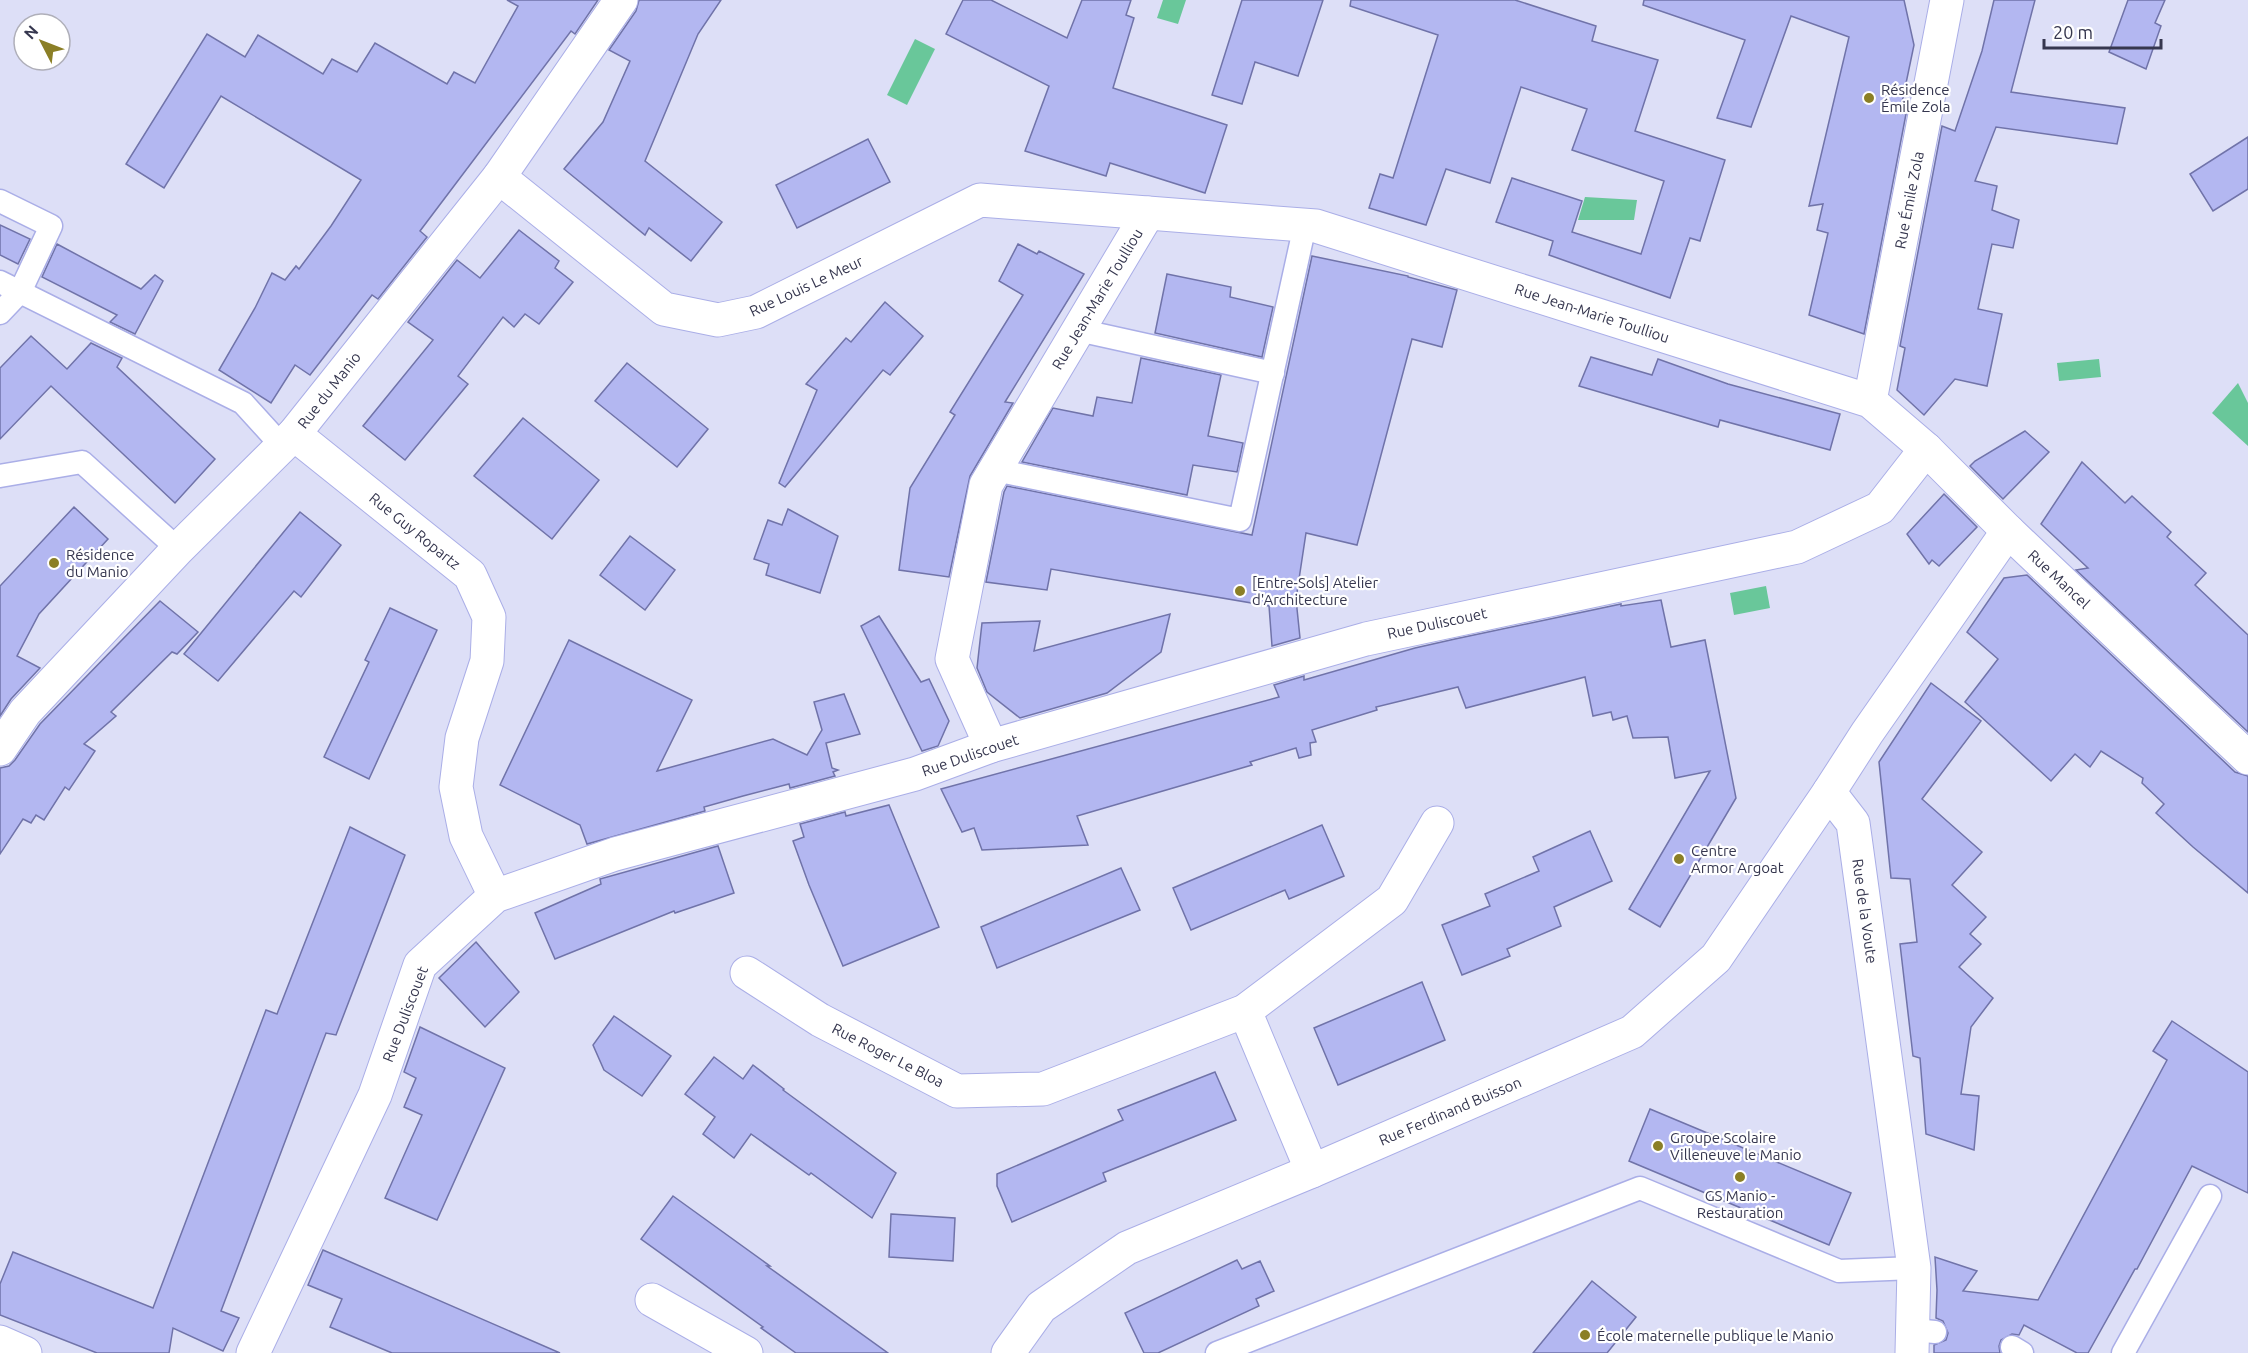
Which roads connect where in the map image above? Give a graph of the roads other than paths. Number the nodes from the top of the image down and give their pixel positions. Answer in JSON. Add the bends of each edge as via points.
{"nodes":[{"id":1,"x":621,"y":0,"type":"edge"},
{"id":2,"x":1947,"y":0,"type":"edge"},
{"id":3,"x":499,"y":177,"type":"junction"},
{"id":4,"x":0,"y":201,"type":"edge"},
{"id":5,"x":1148,"y":213,"type":"junction"},
{"id":6,"x":1305,"y":225,"type":"junction"},
{"id":7,"x":10,"y":287,"type":"edge"},
{"id":8,"x":0,"y":313,"type":"edge"},
{"id":9,"x":1078,"y":330,"type":"junction"},
{"id":10,"x":1273,"y":373,"type":"junction"},
{"id":11,"x":1870,"y":401,"type":"junction"},
{"id":12,"x":288,"y":440,"type":"junction"},
{"id":13,"x":1926,"y":449,"type":"junction"},
{"id":14,"x":995,"y":470,"type":"junction"},
{"id":15,"x":0,"y":476,"type":"edge"},
{"id":16,"x":2008,"y":531,"type":"junction"},
{"id":17,"x":178,"y":549,"type":"junction"},
{"id":18,"x":992,"y":746,"type":"junction"},
{"id":19,"x":0,"y":749,"type":"edge"},
{"id":20,"x":2248,"y":758,"type":"edge"},
{"id":21,"x":1829,"y":792,"type":"junction"},
{"id":22,"x":1437,"y":823,"type":"dead end"},
{"id":23,"x":495,"y":896,"type":"junction"},
{"id":24,"x":747,"y":974,"type":"dead end"},
{"id":25,"x":1245,"y":1011,"type":"junction"},
{"id":26,"x":1312,"y":1170,"type":"junction"},
{"id":27,"x":2210,"y":1196,"type":"dead end"},
{"id":28,"x":1914,"y":1268,"type":"junction"},
{"id":29,"x":652,"y":1300,"type":"dead end"},
{"id":30,"x":1920,"y":1338,"type":"edge"},
{"id":31,"x":0,"y":1342,"type":"edge"},
{"id":32,"x":25,"y":1353,"type":"edge"},
{"id":33,"x":253,"y":1353,"type":"edge"},
{"id":34,"x":746,"y":1353,"type":"edge"},
{"id":35,"x":1008,"y":1353,"type":"edge"},
{"id":36,"x":1217,"y":1353,"type":"edge"},
{"id":37,"x":2123,"y":1353,"type":"edge"}],
"edges":[{"from":1,"to":3,"type":"street","name":"Rue du Manio"},
{"from":2,"to":11,"type":"street","name":"Rue Émile Zola"},
{"from":3,"to":5,"type":"street","name":"Rue Louis Le Meur","via":[[664,309],[718,320],[756,312],[980,201]]},
{"from":3,"to":12,"type":"street","name":"Rue du Manio"},
{"from":4,"to":7,"type":"lane","via":[[51,226]]},
{"from":5,"to":6,"type":"street","name":"Rue Jean-Marie Toulliou"},
{"from":5,"to":9,"type":"street","name":"Rue Jean-Marie Toulliou"},
{"from":6,"to":10,"type":"lane"},
{"from":6,"to":11,"type":"street","name":"Rue Jean-Marie Toulliou","via":[[1328,229]]},
{"from":7,"to":8,"type":"lane"},
{"from":7,"to":12,"type":"lane","via":[[243,403]]},
{"from":9,"to":10,"type":"lane"},
{"from":9,"to":14,"type":"street","name":"Rue Jean-Marie Toulliou"},
{"from":10,"to":14,"type":"lane","via":[[1240,520]]},
{"from":11,"to":13,"type":"street","name":"Rue Mancel"},
{"from":12,"to":17,"type":"street","name":"Rue du Manio"},
{"from":12,"to":23,"type":"street","name":"Rue Guy Ropartz","via":[[470,575],[489,617],[487,661],[462,738],[456,787],[466,836]]},
{"from":13,"to":16,"type":"street","name":"Rue Mancel"},
{"from":13,"to":18,"type":"street","name":"Rue Duliscouet","via":[[1881,508],[1797,547],[1366,639]]},
{"from":14,"to":18,"type":"street","name":"Rue Jean-Marie Toulliou","via":[[986,485],[952,660]]},
{"from":15,"to":17,"type":"lane","via":[[82,462]]},
{"from":16,"to":20,"type":"street","name":"Rue Mancel"},
{"from":16,"to":21,"type":"street"},
{"from":17,"to":19,"type":"street","name":"Rue du Manio","via":[[25,712]]},
{"from":18,"to":23,"type":"street","name":"Rue Duliscouet","via":[[915,774],[615,854]]},
{"from":21,"to":26,"type":"street","name":"Rue Ferdinand Buisson","via":[[1716,958],[1632,1032]]},
{"from":21,"to":28,"type":"street","name":"Rue de la Voute","via":[[1853,822]]},
{"from":22,"to":25,"type":"street","name":"Rue Roger Le Bloa","via":[[1392,900]]},
{"from":23,"to":33,"type":"street","name":"Rue Duliscouet","via":[[420,965],[375,1095]]},
{"from":24,"to":25,"type":"street","name":"Rue Roger Le Bloa","via":[[820,1020],[957,1090],[1043,1089]]},
{"from":25,"to":26,"type":"street"},
{"from":26,"to":35,"type":"street","name":"Rue Ferdinand Buisson","via":[[1127,1248],[1041,1307]]},
{"from":27,"to":37,"type":"lane"},
{"from":28,"to":30,"type":"street","name":"Rue de la Voute"},
{"from":28,"to":36,"type":"lane","via":[[1839,1271],[1640,1188]]},
{"from":29,"to":34,"type":"street"},
{"from":31,"to":32,"type":"street"}]}
